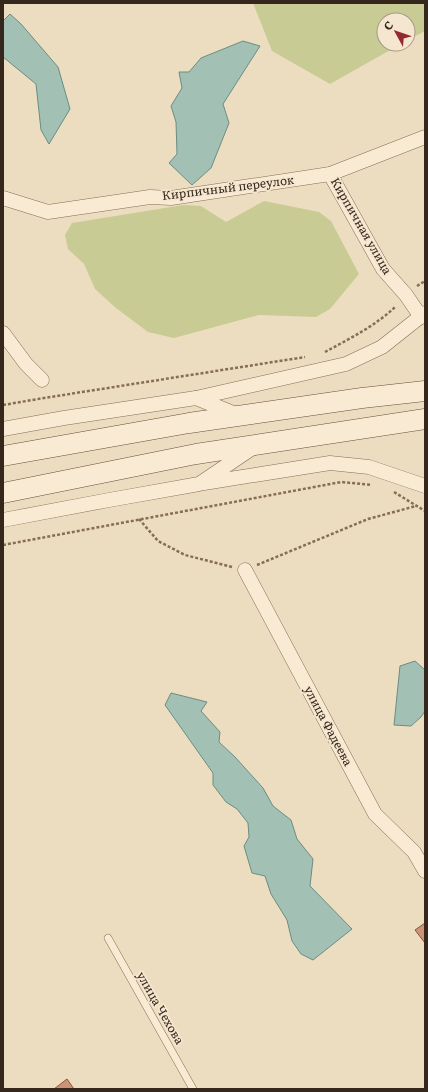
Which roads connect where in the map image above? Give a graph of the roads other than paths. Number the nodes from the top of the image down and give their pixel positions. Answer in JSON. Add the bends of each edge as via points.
{"nodes":[{"id":1,"x":425,"y":137,"type":"edge"},
{"id":2,"x":330,"y":174,"type":"junction"},
{"id":3,"x":3,"y":198,"type":"edge"},
{"id":4,"x":423,"y":315,"type":"edge"},
{"id":5,"x":3,"y":333,"type":"edge"},
{"id":6,"x":42,"y":380,"type":"dead end"},
{"id":7,"x":425,"y":392,"type":"edge"},
{"id":8,"x":196,"y":398,"type":"junction"},
{"id":9,"x":242,"y":416,"type":"junction"},
{"id":10,"x":425,"y":419,"type":"edge"},
{"id":11,"x":3,"y":429,"type":"edge"},
{"id":12,"x":258,"y":445,"type":"junction"},
{"id":13,"x":3,"y":456,"type":"edge"},
{"id":14,"x":199,"y":484,"type":"junction"},
{"id":15,"x":425,"y":486,"type":"edge"},
{"id":16,"x":3,"y":493,"type":"edge"},
{"id":17,"x":3,"y":520,"type":"edge"},
{"id":18,"x":245,"y":570,"type":"road end"},
{"id":19,"x":425,"y":871,"type":"edge"},
{"id":20,"x":108,"y":938,"type":"dead end"},
{"id":21,"x":193,"y":1089,"type":"edge"}],
"edges":[{"from":1,"to":2,"type":"street","name":"Кирпичный переулок"},
{"from":2,"to":3,"type":"street","name":"Кирпичный переулок","via":[[171,198],[150,197],[48,212]]},
{"from":2,"to":4,"type":"street","name":"Кирпичная улица","via":[[383,269]]},
{"from":4,"to":8,"type":"street","via":[[382,347],[346,364]]},
{"from":5,"to":6,"type":"street","via":[[26,364]]},
{"from":7,"to":9,"type":"main road","via":[[362,398]]},
{"from":8,"to":9,"type":"street"},
{"from":8,"to":11,"type":"street"},
{"from":9,"to":13,"type":"main road"},
{"from":10,"to":12,"type":"main road"},
{"from":12,"to":14,"type":"street"},
{"from":12,"to":16,"type":"main road","via":[[196,454]]},
{"from":14,"to":15,"type":"street","via":[[330,463],[369,467]]},
{"from":14,"to":17,"type":"street"},
{"from":18,"to":19,"type":"street","name":"улица Фадеева","via":[[375,814],[414,852]]},
{"from":20,"to":21,"type":"lane","name":"улица Чехова"}]}
